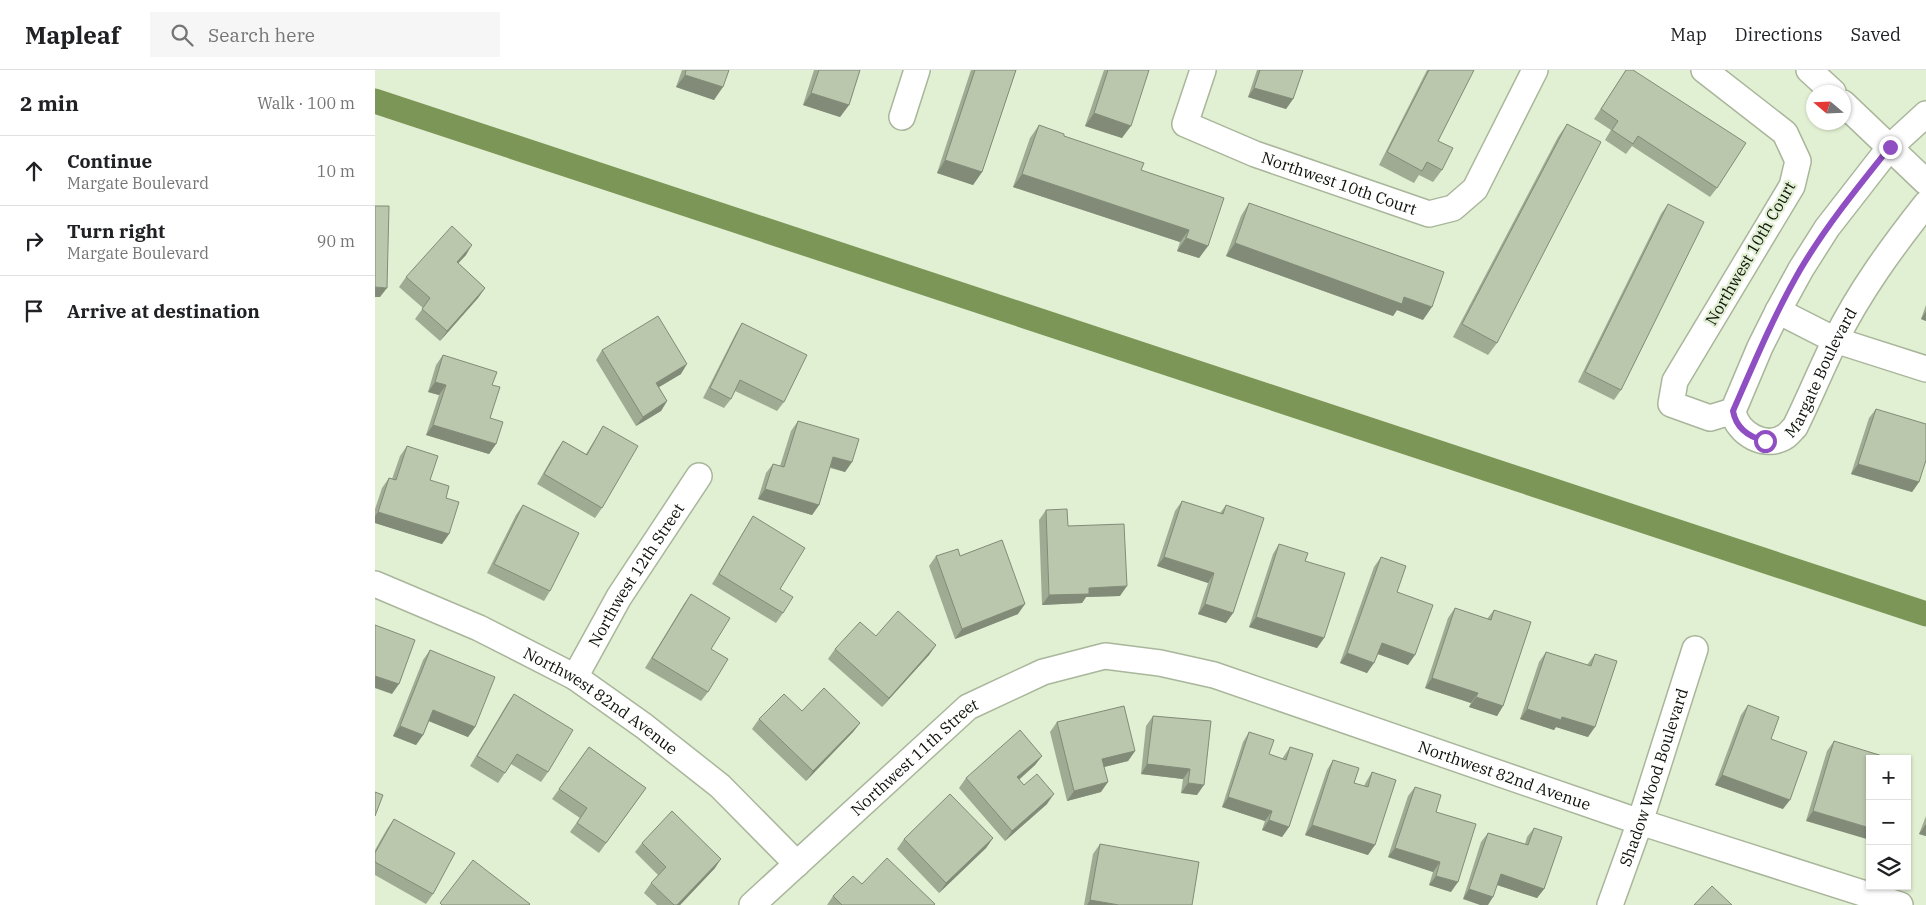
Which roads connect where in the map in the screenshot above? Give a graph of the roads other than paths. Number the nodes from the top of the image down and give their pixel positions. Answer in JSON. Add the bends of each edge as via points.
{"nodes":[{"id":1,"x":917,"y":70,"type":"edge"},
{"id":2,"x":1203,"y":70,"type":"edge"},
{"id":3,"x":1535,"y":70,"type":"edge"},
{"id":4,"x":1704,"y":70,"type":"edge"},
{"id":5,"x":1809,"y":70,"type":"edge"},
{"id":6,"x":1825,"y":85,"type":"edge"},
{"id":7,"x":1851,"y":110,"type":"edge"},
{"id":8,"x":1926,"y":114,"type":"edge"},
{"id":9,"x":902,"y":118,"type":"dead end"},
{"id":10,"x":1890,"y":147,"type":"junction"},
{"id":11,"x":1926,"y":182,"type":"edge"},
{"id":12,"x":1926,"y":204,"type":"edge"},
{"id":13,"x":1778,"y":311,"type":"junction"},
{"id":14,"x":1835,"y":340,"type":"junction"},
{"id":15,"x":1926,"y":369,"type":"edge"},
{"id":16,"x":1733,"y":411,"type":"junction"},
{"id":17,"x":699,"y":476,"type":"dead end"},
{"id":18,"x":375,"y":584,"type":"edge"},
{"id":19,"x":1695,"y":649,"type":"dead end"},
{"id":20,"x":1105,"y":656,"type":"joint"},
{"id":21,"x":575,"y":677,"type":"junction"},
{"id":22,"x":1640,"y":822,"type":"junction"},
{"id":23,"x":797,"y":864,"type":"junction"},
{"id":24,"x":752,"y":905,"type":"edge"},
{"id":25,"x":1610,"y":905,"type":"edge"},
{"id":26,"x":1900,"y":905,"type":"edge"}],
"edges":[{"from":1,"to":9,"type":"street"},
{"from":2,"to":3,"type":"street","name":"Northwest 10th Court","via":[[1185,124],[1255,154],[1429,214],[1453,208],[1475,189]]},
{"from":4,"to":16,"type":"street","name":"Northwest 10th Court","via":[[1785,132],[1798,161],[1793,186],[1675,381],[1671,404],[1710,418]]},
{"from":5,"to":6,"type":"street"},
{"from":7,"to":10,"type":"street"},
{"from":8,"to":10,"type":"street"},
{"from":10,"to":11,"type":"street"},
{"from":10,"to":13,"type":"street","via":[[1827,228]]},
{"from":12,"to":14,"type":"street","name":"Margate Boulevard","via":[[1897,240]]},
{"from":13,"to":14,"type":"street"},
{"from":13,"to":16,"type":"street"},
{"from":14,"to":15,"type":"street"},
{"from":14,"to":16,"type":"street","name":"Margate Boulevard","via":[[1798,420],[1786,437],[1765,441],[1750,436],[1738,426]]},
{"from":17,"to":21,"type":"street","name":"Northwest 12th Street","via":[[619,597]]},
{"from":18,"to":21,"type":"street","name":"Northwest 82nd Avenue","via":[[479,628]]},
{"from":19,"to":22,"type":"street","name":"Shadow Wood Boulevard"},
{"from":20,"to":22,"type":"street","name":"Northwest 82nd Avenue","via":[[1160,663],[1214,676]]},
{"from":20,"to":23,"type":"street","name":"Northwest 11th Street","via":[[1043,672],[968,707]]},
{"from":21,"to":23,"type":"street","name":"Northwest 82nd Avenue","via":[[720,786]]},
{"from":22,"to":25,"type":"street","name":"Shadow Wood Boulevard"},
{"from":22,"to":26,"type":"street","name":"Northwest 82nd Avenue"},
{"from":23,"to":24,"type":"street","name":"Northwest 11th Street"}]}
